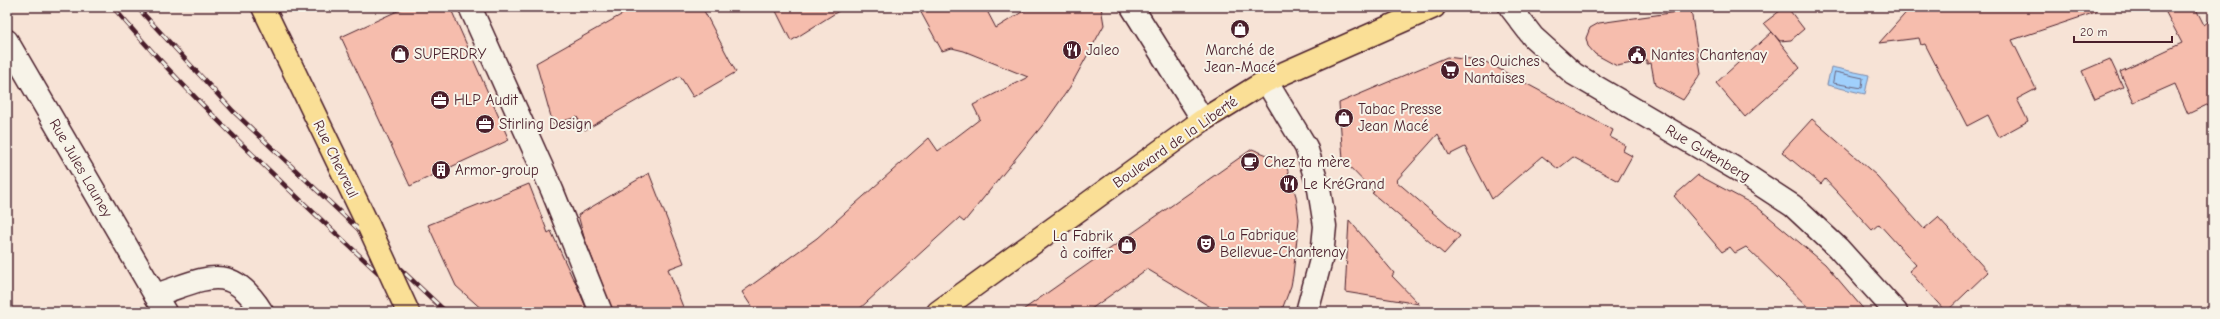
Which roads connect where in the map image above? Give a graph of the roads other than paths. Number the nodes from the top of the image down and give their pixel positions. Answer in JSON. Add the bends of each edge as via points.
{"nodes":[{"id":1,"x":263,"y":7,"type":"edge"},
{"id":2,"x":470,"y":7,"type":"edge"},
{"id":3,"x":1132,"y":7,"type":"edge"},
{"id":4,"x":1434,"y":7,"type":"edge"},
{"id":5,"x":1510,"y":7,"type":"edge"},
{"id":6,"x":7,"y":42,"type":"edge"},
{"id":7,"x":1266,"y":81,"type":"junction"},
{"id":8,"x":1203,"y":120,"type":"junction"},
{"id":9,"x":160,"y":303,"type":"edge"},
{"id":10,"x":262,"y":312,"type":"edge"},
{"id":11,"x":408,"y":312,"type":"edge"},
{"id":12,"x":602,"y":312,"type":"edge"},
{"id":13,"x":938,"y":312,"type":"edge"},
{"id":14,"x":1307,"y":312,"type":"edge"},
{"id":15,"x":1896,"y":312,"type":"edge"}],
"edges":[{"from":1,"to":11,"type":"main road","name":"Rue Chevreul","bridge":true},
{"from":2,"to":12,"type":"street","via":[[552,190]]},
{"from":3,"to":8,"type":"street"},
{"from":4,"to":7,"type":"main road","name":"Boulevard de la Liberté"},
{"from":5,"to":15,"type":"street","name":"Rue Gutenberg","via":[[1533,37],[1574,74],[1738,170],[1793,206],[1838,248]]},
{"from":6,"to":9,"type":"street","name":"Rue Jules Launey"},
{"from":7,"to":8,"type":"main road","name":"Boulevard de la Liberté"},
{"from":7,"to":14,"type":"street","via":[[1306,146],[1319,189],[1325,226],[1322,256]]},
{"from":8,"to":13,"type":"main road","name":"Boulevard de la Liberté"},
{"from":9,"to":10,"type":"street","name":"Rue Jules Launey","via":[[209,278],[223,278],[235,281],[244,288]]}]}
